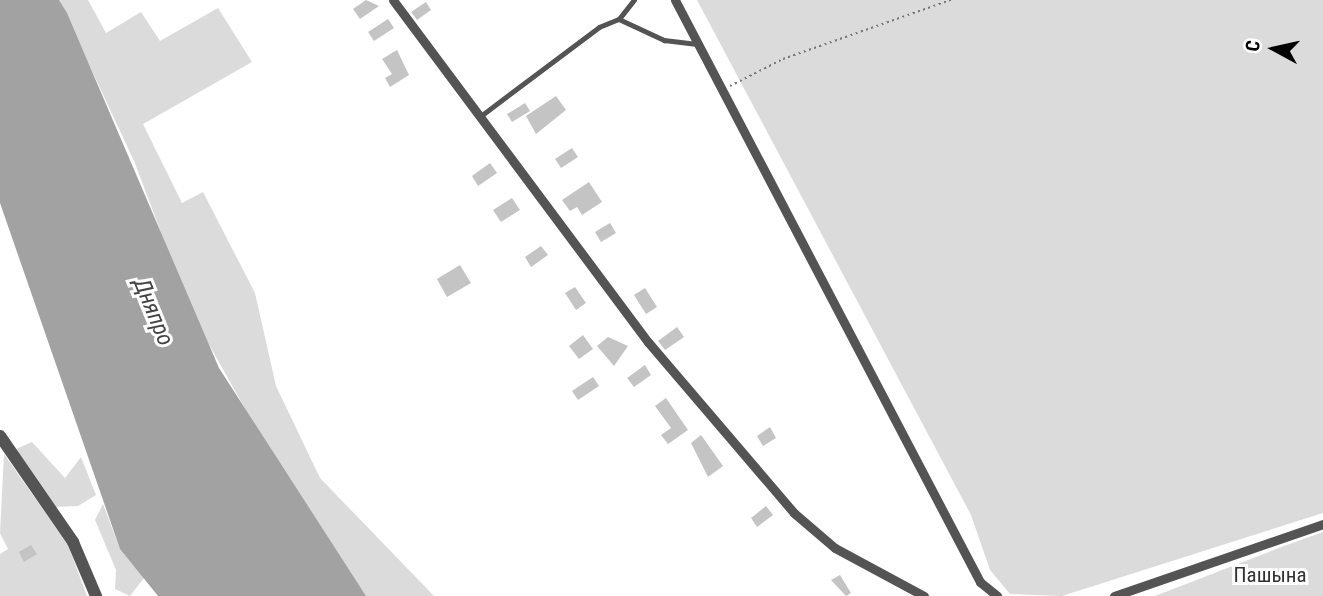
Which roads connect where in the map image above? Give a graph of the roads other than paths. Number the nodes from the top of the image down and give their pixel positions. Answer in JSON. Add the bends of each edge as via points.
{"nodes":[{"id":1,"x":393,"y":0,"type":"edge"},
{"id":2,"x":634,"y":0,"type":"edge"},
{"id":3,"x":675,"y":0,"type":"edge"},
{"id":4,"x":619,"y":19,"type":"junction"},
{"id":5,"x":699,"y":44,"type":"junction"},
{"id":6,"x":482,"y":116,"type":"junction"},
{"id":7,"x":2,"y":444,"type":"edge"},
{"id":8,"x":1323,"y":524,"type":"edge"},
{"id":9,"x":1125,"y":594,"type":"edge"},
{"id":10,"x":96,"y":596,"type":"edge"},
{"id":11,"x":924,"y":596,"type":"edge"},
{"id":12,"x":997,"y":596,"type":"edge"},
{"id":13,"x":1114,"y":596,"type":"edge"}],
"edges":[{"from":1,"to":6,"type":"street"},
{"from":2,"to":4,"type":"lane"},
{"from":3,"to":5,"type":"street"},
{"from":4,"to":5,"type":"lane","via":[[664,40]]},
{"from":4,"to":6,"type":"lane","via":[[599,27]]},
{"from":5,"to":12,"type":"street","via":[[980,582]]},
{"from":6,"to":11,"type":"street","via":[[648,342],[794,513],[835,548]]},
{"from":7,"to":10,"type":"street","via":[[73,542]]},
{"from":8,"to":9,"type":"street"},
{"from":9,"to":13,"type":"street"}]}
